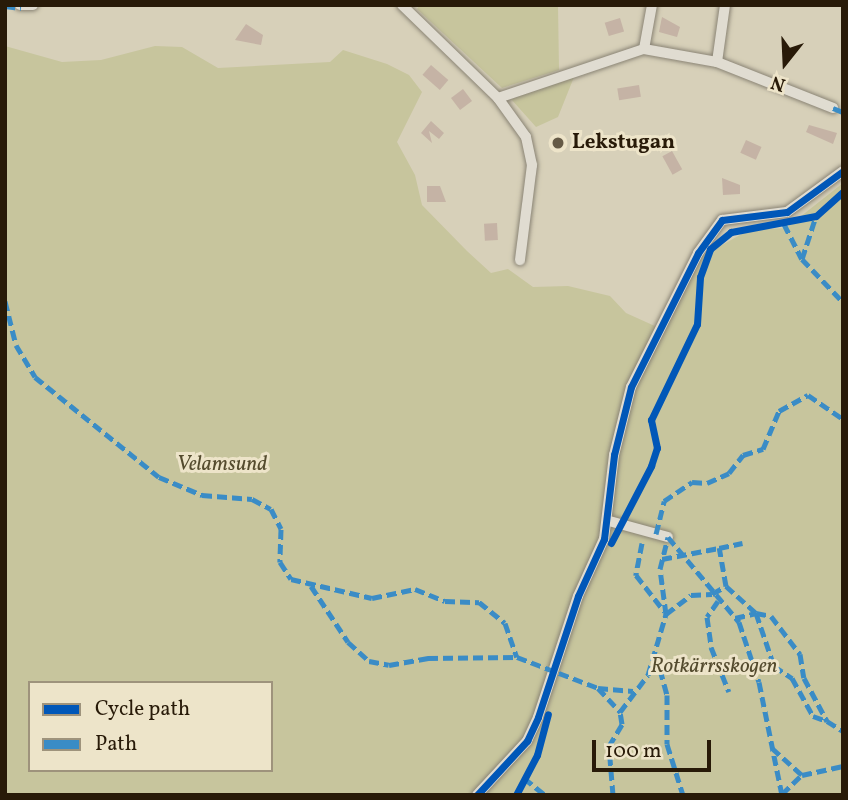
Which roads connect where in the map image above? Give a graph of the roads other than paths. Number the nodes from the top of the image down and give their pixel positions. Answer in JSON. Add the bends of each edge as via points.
{"nodes":[{"id":1,"x":33,"y":5,"type":"edge"},
{"id":2,"x":402,"y":5,"type":"edge"},
{"id":3,"x":652,"y":5,"type":"edge"},
{"id":4,"x":725,"y":5,"type":"edge"},
{"id":5,"x":21,"y":6,"type":"edge"},
{"id":6,"x":644,"y":50,"type":"junction"},
{"id":7,"x":717,"y":62,"type":"junction"},
{"id":8,"x":499,"y":98,"type":"junction"},
{"id":9,"x":833,"y":108,"type":"dead end"},
{"id":10,"x":843,"y":171,"type":"edge"},
{"id":11,"x":520,"y":260,"type":"dead end"},
{"id":12,"x":609,"y":521,"type":"junction"},
{"id":13,"x":668,"y":537,"type":"dead end"},
{"id":14,"x":477,"y":795,"type":"edge"}],
"edges":[{"from":1,"to":5,"type":"street"},
{"from":2,"to":8,"type":"street"},
{"from":3,"to":6,"type":"street"},
{"from":4,"to":7,"type":"street"},
{"from":6,"to":7,"type":"street"},
{"from":6,"to":8,"type":"street"},
{"from":7,"to":9,"type":"street"},
{"from":8,"to":11,"type":"street","via":[[526,137],[532,164]]},
{"from":10,"to":12,"type":"street","via":[[792,210],[734,216],[710,232],[631,387],[614,456]]},
{"from":12,"to":13,"type":"street"},
{"from":12,"to":14,"type":"street","via":[[527,741]]}]}
